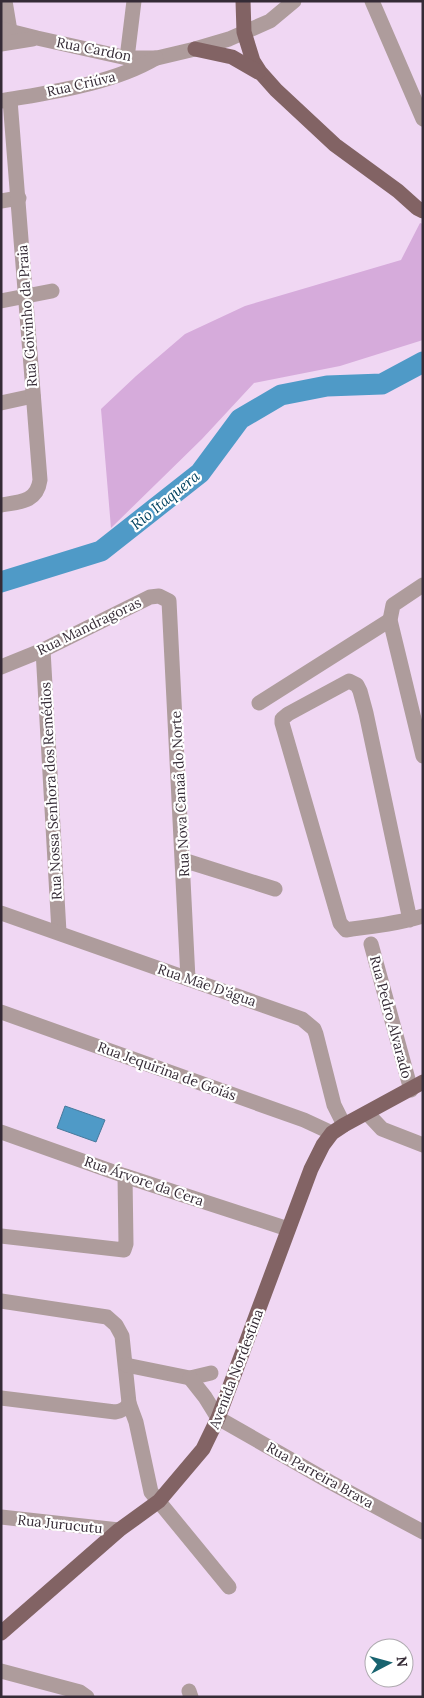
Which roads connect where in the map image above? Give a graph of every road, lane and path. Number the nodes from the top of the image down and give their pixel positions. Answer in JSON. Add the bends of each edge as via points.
{"nodes":[{"id":1,"x":5,"y":1,"type":"edge"},
{"id":2,"x":134,"y":1,"type":"edge"},
{"id":3,"x":243,"y":1,"type":"edge"},
{"id":4,"x":294,"y":1,"type":"edge"},
{"id":5,"x":372,"y":1,"type":"edge"},
{"id":6,"x":6,"y":30,"type":"edge"},
{"id":7,"x":244,"y":32,"type":"junction"},
{"id":8,"x":37,"y":38,"type":"junction"},
{"id":9,"x":1,"y":44,"type":"edge"},
{"id":10,"x":194,"y":49,"type":"junction"},
{"id":11,"x":127,"y":58,"type":"junction"},
{"id":12,"x":157,"y":58,"type":"junction"},
{"id":13,"x":260,"y":72,"type":"junction"},
{"id":14,"x":5,"y":100,"type":"edge"},
{"id":15,"x":423,"y":119,"type":"edge"},
{"id":16,"x":398,"y":191,"type":"junction"},
{"id":17,"x":19,"y":198,"type":"junction"},
{"id":18,"x":423,"y":199,"type":"edge"},
{"id":19,"x":1,"y":201,"type":"edge"},
{"id":20,"x":423,"y":211,"type":"edge"},
{"id":21,"x":52,"y":291,"type":"dead end"},
{"id":22,"x":26,"y":296,"type":"junction"},
{"id":23,"x":1,"y":301,"type":"edge"},
{"id":24,"x":33,"y":396,"type":"junction"},
{"id":25,"x":1,"y":403,"type":"edge"},
{"id":26,"x":1,"y":505,"type":"edge"},
{"id":27,"x":423,"y":585,"type":"edge"},
{"id":28,"x":171,"y":608,"type":"joint"},
{"id":29,"x":392,"y":612,"type":"junction"},
{"id":30,"x":43,"y":650,"type":"junction"},
{"id":31,"x":1,"y":667,"type":"edge"},
{"id":32,"x":259,"y":703,"type":"dead end"},
{"id":33,"x":423,"y":756,"type":"edge"},
{"id":34,"x":183,"y":860,"type":"junction"},
{"id":35,"x":275,"y":889,"type":"dead end"},
{"id":36,"x":1,"y":913,"type":"edge"},
{"id":37,"x":416,"y":918,"type":"edge"},
{"id":38,"x":59,"y":932,"type":"junction"},
{"id":39,"x":372,"y":944,"type":"dead end"},
{"id":40,"x":188,"y":979,"type":"junction"},
{"id":41,"x":1,"y":1012,"type":"edge"},
{"id":42,"x":417,"y":1086,"type":"edge"},
{"id":43,"x":367,"y":1113,"type":"junction"},
{"id":44,"x":338,"y":1129,"type":"junction"},
{"id":45,"x":1,"y":1132,"type":"edge"},
{"id":46,"x":423,"y":1145,"type":"edge"},
{"id":47,"x":125,"y":1176,"type":"junction"},
{"id":48,"x":288,"y":1229,"type":"junction"},
{"id":49,"x":1,"y":1236,"type":"edge"},
{"id":50,"x":1,"y":1301,"type":"edge"},
{"id":51,"x":126,"y":1365,"type":"junction"},
{"id":52,"x":211,"y":1373,"type":"dead end"},
{"id":53,"x":190,"y":1378,"type":"junction"},
{"id":54,"x":1,"y":1398,"type":"edge"},
{"id":55,"x":129,"y":1403,"type":"junction"},
{"id":56,"x":218,"y":1418,"type":"junction"},
{"id":57,"x":159,"y":1501,"type":"junction"},
{"id":58,"x":1,"y":1517,"type":"edge"},
{"id":59,"x":119,"y":1530,"type":"junction"},
{"id":60,"x":423,"y":1532,"type":"edge"},
{"id":61,"x":229,"y":1587,"type":"dead end"},
{"id":62,"x":1,"y":1633,"type":"edge"},
{"id":63,"x":1,"y":1670,"type":"edge"},
{"id":64,"x":87,"y":1697,"type":"edge"}],
"edges":[{"from":1,"to":6,"type":"street"},
{"from":2,"to":11,"type":"street"},
{"from":3,"to":7,"type":"main road"},
{"from":4,"to":7,"type":"street","name":"Rua Cardon","via":[[270,21]]},
{"from":5,"to":15,"type":"street"},
{"from":6,"to":8,"type":"street","name":"Rua Cardon"},
{"from":7,"to":10,"type":"street","name":"Rua Cardon"},
{"from":7,"to":13,"type":"main road"},
{"from":8,"to":9,"type":"street"},
{"from":8,"to":11,"type":"street","name":"Rua Cardon"},
{"from":10,"to":12,"type":"street","name":"Rua Cardon"},
{"from":10,"to":13,"type":"main road","via":[[232,57]]},
{"from":11,"to":12,"type":"street","name":"Rua Cardon"},
{"from":12,"to":14,"type":"street","name":"Rua Criúva","via":[[122,75]]},
{"from":13,"to":16,"type":"main road","via":[[335,145]]},
{"from":14,"to":17,"type":"street","name":"Rua Goivinho da Praia"},
{"from":16,"to":18,"type":"main road"},
{"from":16,"to":20,"type":"main road"},
{"from":17,"to":19,"type":"street"},
{"from":17,"to":22,"type":"street","name":"Rua Goivinho da Praia"},
{"from":21,"to":22,"type":"street"},
{"from":22,"to":23,"type":"street"},
{"from":22,"to":24,"type":"street","name":"Rua Goivinho da Praia"},
{"from":24,"to":25,"type":"street"},
{"from":24,"to":26,"type":"street","name":"Rua Goivinho da Praia","via":[[39,488],[27,500]]},
{"from":27,"to":29,"type":"street"},
{"from":28,"to":30,"type":"street","name":"Rua Mandragoras","via":[[165,597],[150,597]]},
{"from":28,"to":34,"type":"street","name":"Rua Nova Canaã do Norte"},
{"from":29,"to":32,"type":"street"},
{"from":29,"to":33,"type":"street"},
{"from":30,"to":31,"type":"street","name":"Rua Mandragoras"},
{"from":30,"to":38,"type":"street","name":"Rua Nossa Senhora dos Remédios"},
{"from":34,"to":35,"type":"street"},
{"from":34,"to":40,"type":"street","name":"Rua Nova Canaã do Norte"},
{"from":36,"to":38,"type":"street","name":"Rua Mãe D'água"},
{"from":37,"to":37,"type":"street","via":[[360,691],[357,685],[348,682],[288,714],[282,722],[342,926],[346,930]]},
{"from":38,"to":40,"type":"street","name":"Rua Mãe D'água"},
{"from":39,"to":42,"type":"street","name":"Rua Pedro Alvarado"},
{"from":40,"to":44,"type":"street","name":"Rua Mãe D'água","via":[[302,1019],[314,1029]]},
{"from":41,"to":44,"type":"street","name":"Rua Jequirina de Goiás"},
{"from":42,"to":43,"type":"main road","name":"Avenida Nordestina"},
{"from":43,"to":44,"type":"main road","name":"Avenida Nordestina"},
{"from":43,"to":46,"type":"street","via":[[382,1128]]},
{"from":44,"to":48,"type":"main road","name":"Avenida Nordestina","via":[[323,1145],[311,1169]]},
{"from":45,"to":47,"type":"street","name":"Rua Árvore da Cera"},
{"from":47,"to":48,"type":"street","name":"Rua Árvore da Cera"},
{"from":47,"to":49,"type":"street","via":[[124,1250]]},
{"from":48,"to":56,"type":"main road","name":"Avenida Nordestina"},
{"from":50,"to":51,"type":"street","via":[[107,1317],[122,1336]]},
{"from":51,"to":53,"type":"street"},
{"from":51,"to":55,"type":"street"},
{"from":52,"to":53,"type":"street"},
{"from":53,"to":56,"type":"street"},
{"from":54,"to":55,"type":"street","via":[[116,1412],[127,1408]]},
{"from":55,"to":57,"type":"street","via":[[151,1492]]},
{"from":56,"to":57,"type":"main road","name":"Avenida Nordestina","via":[[203,1449]]},
{"from":56,"to":60,"type":"street","name":"Rua Parreira Brava"},
{"from":57,"to":59,"type":"main road","name":"Avenida Nordestina"},
{"from":57,"to":61,"type":"street"},
{"from":58,"to":59,"type":"street","name":"Rua Jurucutu"},
{"from":59,"to":62,"type":"main road","name":"Avenida Nordestina"},
{"from":63,"to":64,"type":"street","via":[[80,1692]]}]}
